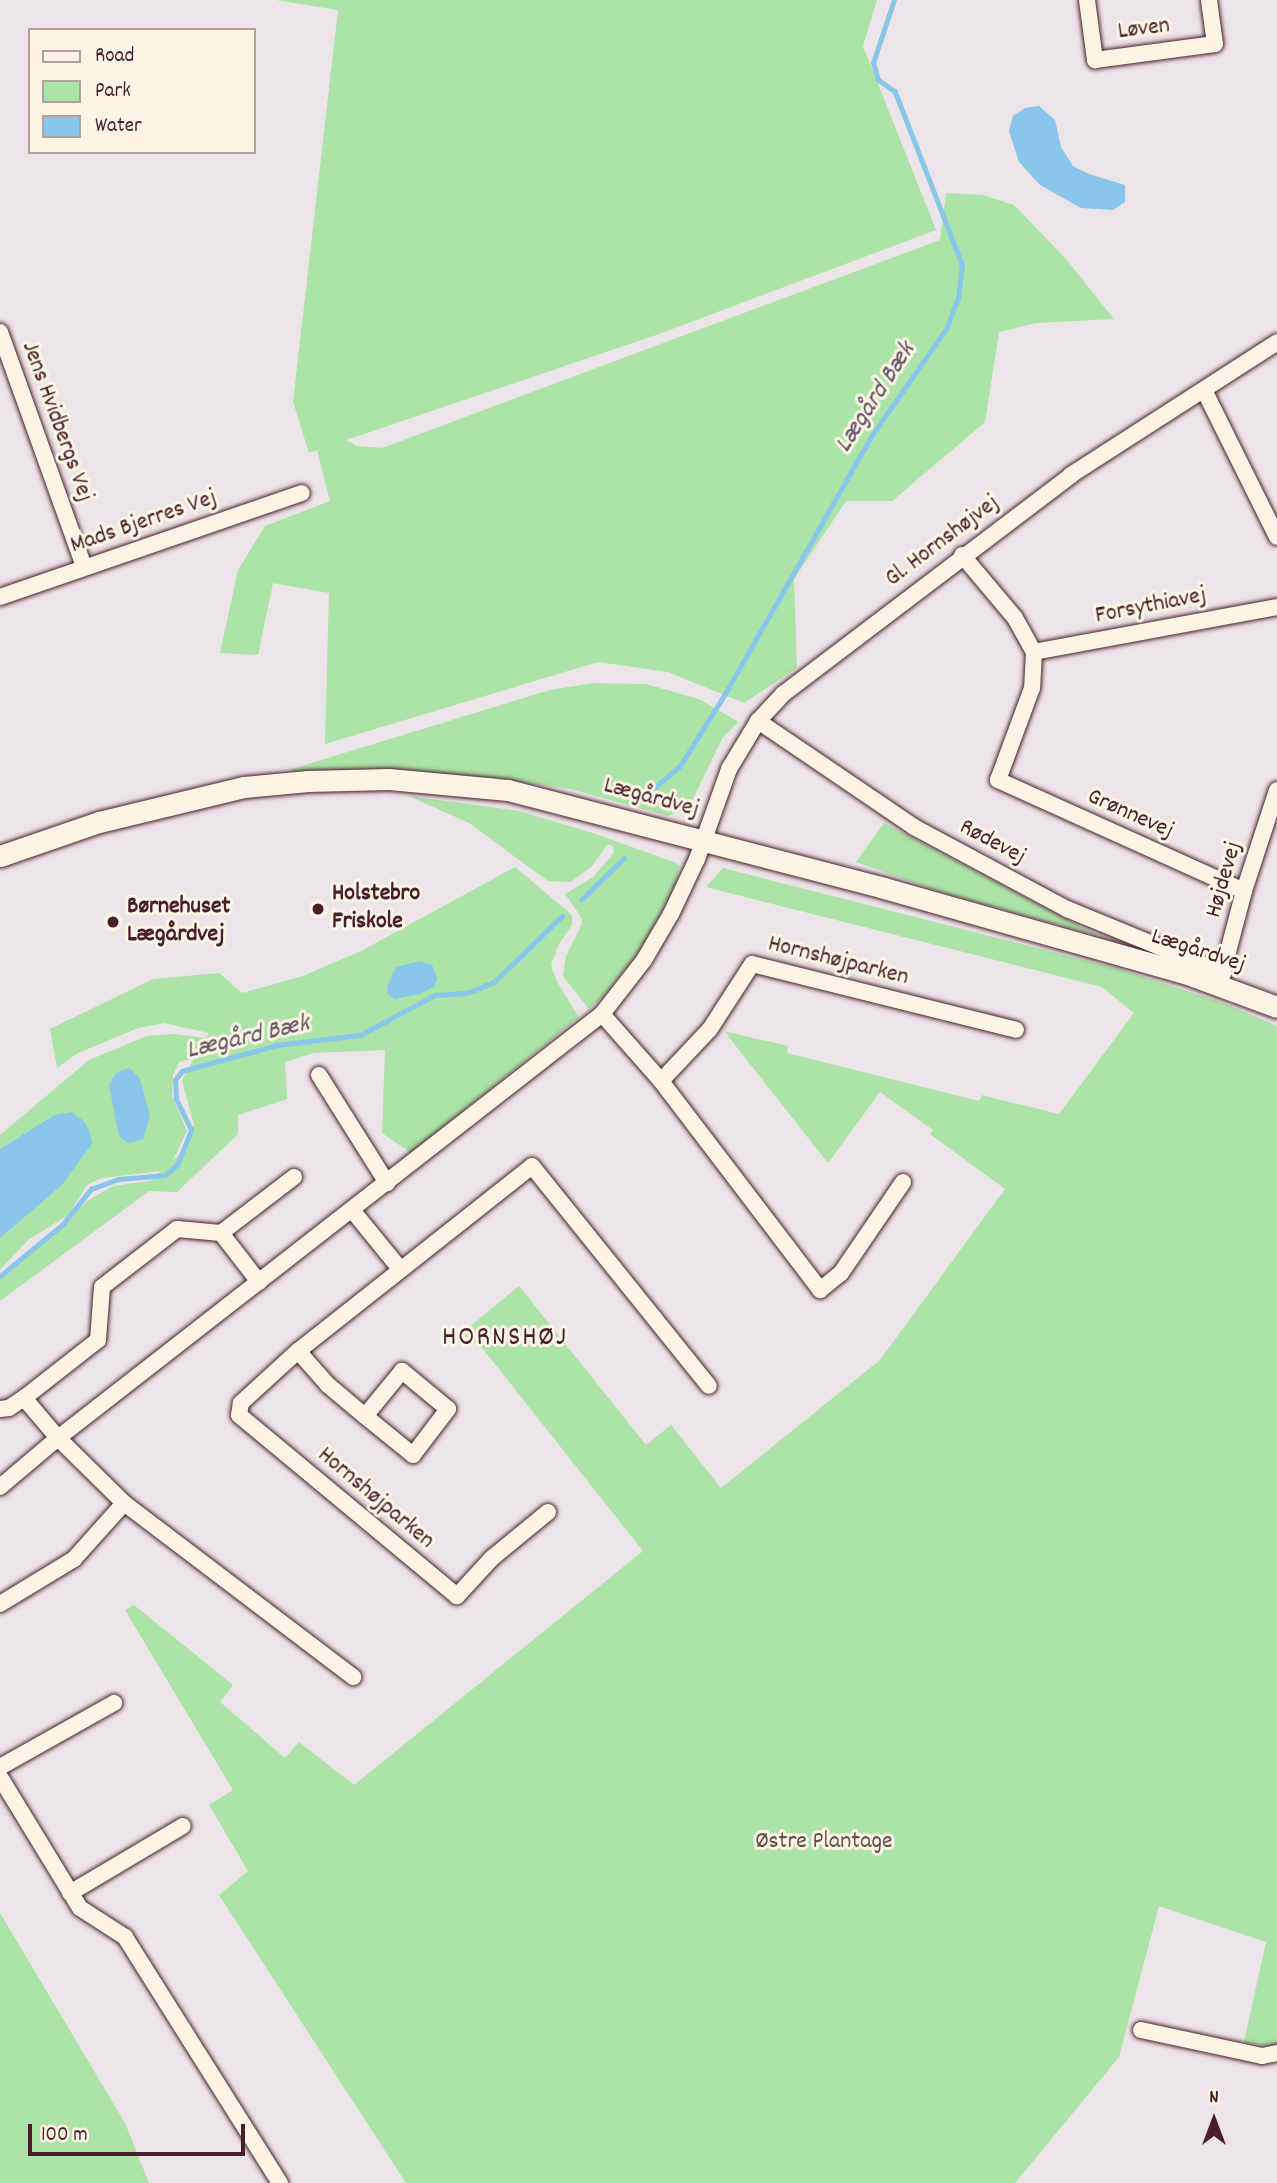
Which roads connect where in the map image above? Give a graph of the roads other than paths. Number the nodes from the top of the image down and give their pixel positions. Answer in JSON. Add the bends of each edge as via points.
{"nodes":[{"id":1,"x":1087,"y":0,"type":"edge"},
{"id":2,"x":1209,"y":0,"type":"edge"},
{"id":3,"x":0,"y":332,"type":"edge"},
{"id":4,"x":1277,"y":342,"type":"edge"},
{"id":5,"x":1204,"y":390,"type":"junction"},
{"id":6,"x":302,"y":493,"type":"dead end"},
{"id":7,"x":1277,"y":537,"type":"edge"},
{"id":8,"x":962,"y":555,"type":"junction"},
{"id":9,"x":84,"y":567,"type":"junction"},
{"id":10,"x":0,"y":597,"type":"edge"},
{"id":11,"x":1277,"y":607,"type":"edge"},
{"id":12,"x":1034,"y":652,"type":"junction"},
{"id":13,"x":758,"y":721,"type":"junction"},
{"id":14,"x":1277,"y":790,"type":"edge"},
{"id":15,"x":703,"y":840,"type":"junction"},
{"id":16,"x":0,"y":856,"type":"edge"},
{"id":17,"x":1244,"y":891,"type":"junction"},
{"id":18,"x":1221,"y":979,"type":"junction"},
{"id":19,"x":1277,"y":1007,"type":"edge"},
{"id":20,"x":602,"y":1014,"type":"junction"},
{"id":21,"x":1016,"y":1030,"type":"dead end"},
{"id":22,"x":319,"y":1075,"type":"dead end"},
{"id":23,"x":661,"y":1082,"type":"junction"},
{"id":24,"x":294,"y":1177,"type":"dead end"},
{"id":25,"x":903,"y":1182,"type":"dead end"},
{"id":26,"x":387,"y":1183,"type":"junction"},
{"id":27,"x":352,"y":1210,"type":"junction"},
{"id":28,"x":221,"y":1233,"type":"junction"},
{"id":29,"x":401,"y":1270,"type":"junction"},
{"id":30,"x":259,"y":1282,"type":"junction"},
{"id":31,"x":299,"y":1351,"type":"junction"},
{"id":32,"x":709,"y":1385,"type":"dead end"},
{"id":33,"x":24,"y":1398,"type":"junction"},
{"id":34,"x":0,"y":1409,"type":"edge"},
{"id":35,"x":365,"y":1416,"type":"junction"},
{"id":36,"x":58,"y":1438,"type":"junction"},
{"id":37,"x":0,"y":1488,"type":"edge"},
{"id":38,"x":124,"y":1503,"type":"junction"},
{"id":39,"x":548,"y":1512,"type":"dead end"},
{"id":40,"x":0,"y":1604,"type":"edge"},
{"id":41,"x":353,"y":1677,"type":"dead end"},
{"id":42,"x":114,"y":1703,"type":"dead end"},
{"id":43,"x":0,"y":1767,"type":"edge"},
{"id":44,"x":0,"y":1777,"type":"edge"},
{"id":45,"x":183,"y":1826,"type":"dead end"},
{"id":46,"x":70,"y":1893,"type":"junction"},
{"id":47,"x":1141,"y":2030,"type":"dead end"},
{"id":48,"x":1277,"y":2053,"type":"edge"},
{"id":49,"x":280,"y":2183,"type":"edge"}],
"edges":[{"from":1,"to":2,"type":"street","name":"Løven","via":[[1095,60],[1215,44]]},
{"from":3,"to":9,"type":"street","name":"Jens Hvidbergs Vej"},
{"from":4,"to":5,"type":"street","name":"Gl. Hornshøjvej"},
{"from":5,"to":7,"type":"street"},
{"from":5,"to":8,"type":"street","name":"Gl. Hornshøjvej","via":[[1071,475]]},
{"from":6,"to":9,"type":"street","name":"Mads Bjerres Vej"},
{"from":8,"to":12,"type":"street","via":[[1015,618]]},
{"from":8,"to":13,"type":"street","name":"Gl. Hornshøjvej","via":[[812,670]]},
{"from":9,"to":10,"type":"street","name":"Mads Bjerres Vej"},
{"from":11,"to":12,"type":"street","name":"Forsythiavej"},
{"from":12,"to":17,"type":"street","name":"Grønnevej","via":[[1032,688],[998,780]]},
{"from":13,"to":15,"type":"street","name":"Gl. Hornshøjvej","via":[[729,769]]},
{"from":13,"to":18,"type":"street","name":"Rødevej","via":[[914,827],[1067,909]]},
{"from":14,"to":17,"type":"street","name":"Højdevej"},
{"from":15,"to":16,"type":"street","name":"Lægårdvej","via":[[508,790],[389,779],[244,787],[99,822]]},
{"from":15,"to":18,"type":"street","name":"Lægårdvej"},
{"from":15,"to":20,"type":"street","via":[[671,914],[644,960]]},
{"from":17,"to":18,"type":"street","name":"Højdevej"},
{"from":18,"to":19,"type":"street","name":"Lægårdvej"},
{"from":20,"to":23,"type":"street"},
{"from":20,"to":26,"type":"street"},
{"from":21,"to":23,"type":"street","name":"Hornshøjparken","via":[[752,964],[710,1029]]},
{"from":22,"to":26,"type":"street"},
{"from":23,"to":25,"type":"street","via":[[820,1290],[841,1273]]},
{"from":24,"to":28,"type":"street"},
{"from":26,"to":27,"type":"street"},
{"from":27,"to":29,"type":"street"},
{"from":27,"to":30,"type":"street"},
{"from":28,"to":30,"type":"street"},
{"from":28,"to":33,"type":"street","via":[[177,1229],[102,1287],[98,1340]]},
{"from":29,"to":31,"type":"street","name":"Hornshøjparken"},
{"from":29,"to":32,"type":"street","name":"Hornshøjparken","via":[[532,1166]]},
{"from":30,"to":36,"type":"street"},
{"from":31,"to":35,"type":"street","via":[[328,1385]]},
{"from":31,"to":39,"type":"street","name":"Hornshøjparken","via":[[241,1403],[239,1415],[457,1596]]},
{"from":33,"to":34,"type":"street"},
{"from":33,"to":36,"type":"street"},
{"from":35,"to":35,"type":"street","via":[[402,1371],[448,1409],[414,1455]]},
{"from":36,"to":37,"type":"street"},
{"from":36,"to":38,"type":"street"},
{"from":38,"to":40,"type":"street","via":[[74,1559]]},
{"from":38,"to":41,"type":"street"},
{"from":42,"to":43,"type":"street"},
{"from":44,"to":46,"type":"street"},
{"from":45,"to":46,"type":"street"},
{"from":46,"to":49,"type":"street","via":[[80,1909],[125,1937]]},
{"from":47,"to":48,"type":"street","via":[[1262,2056]]}]}
